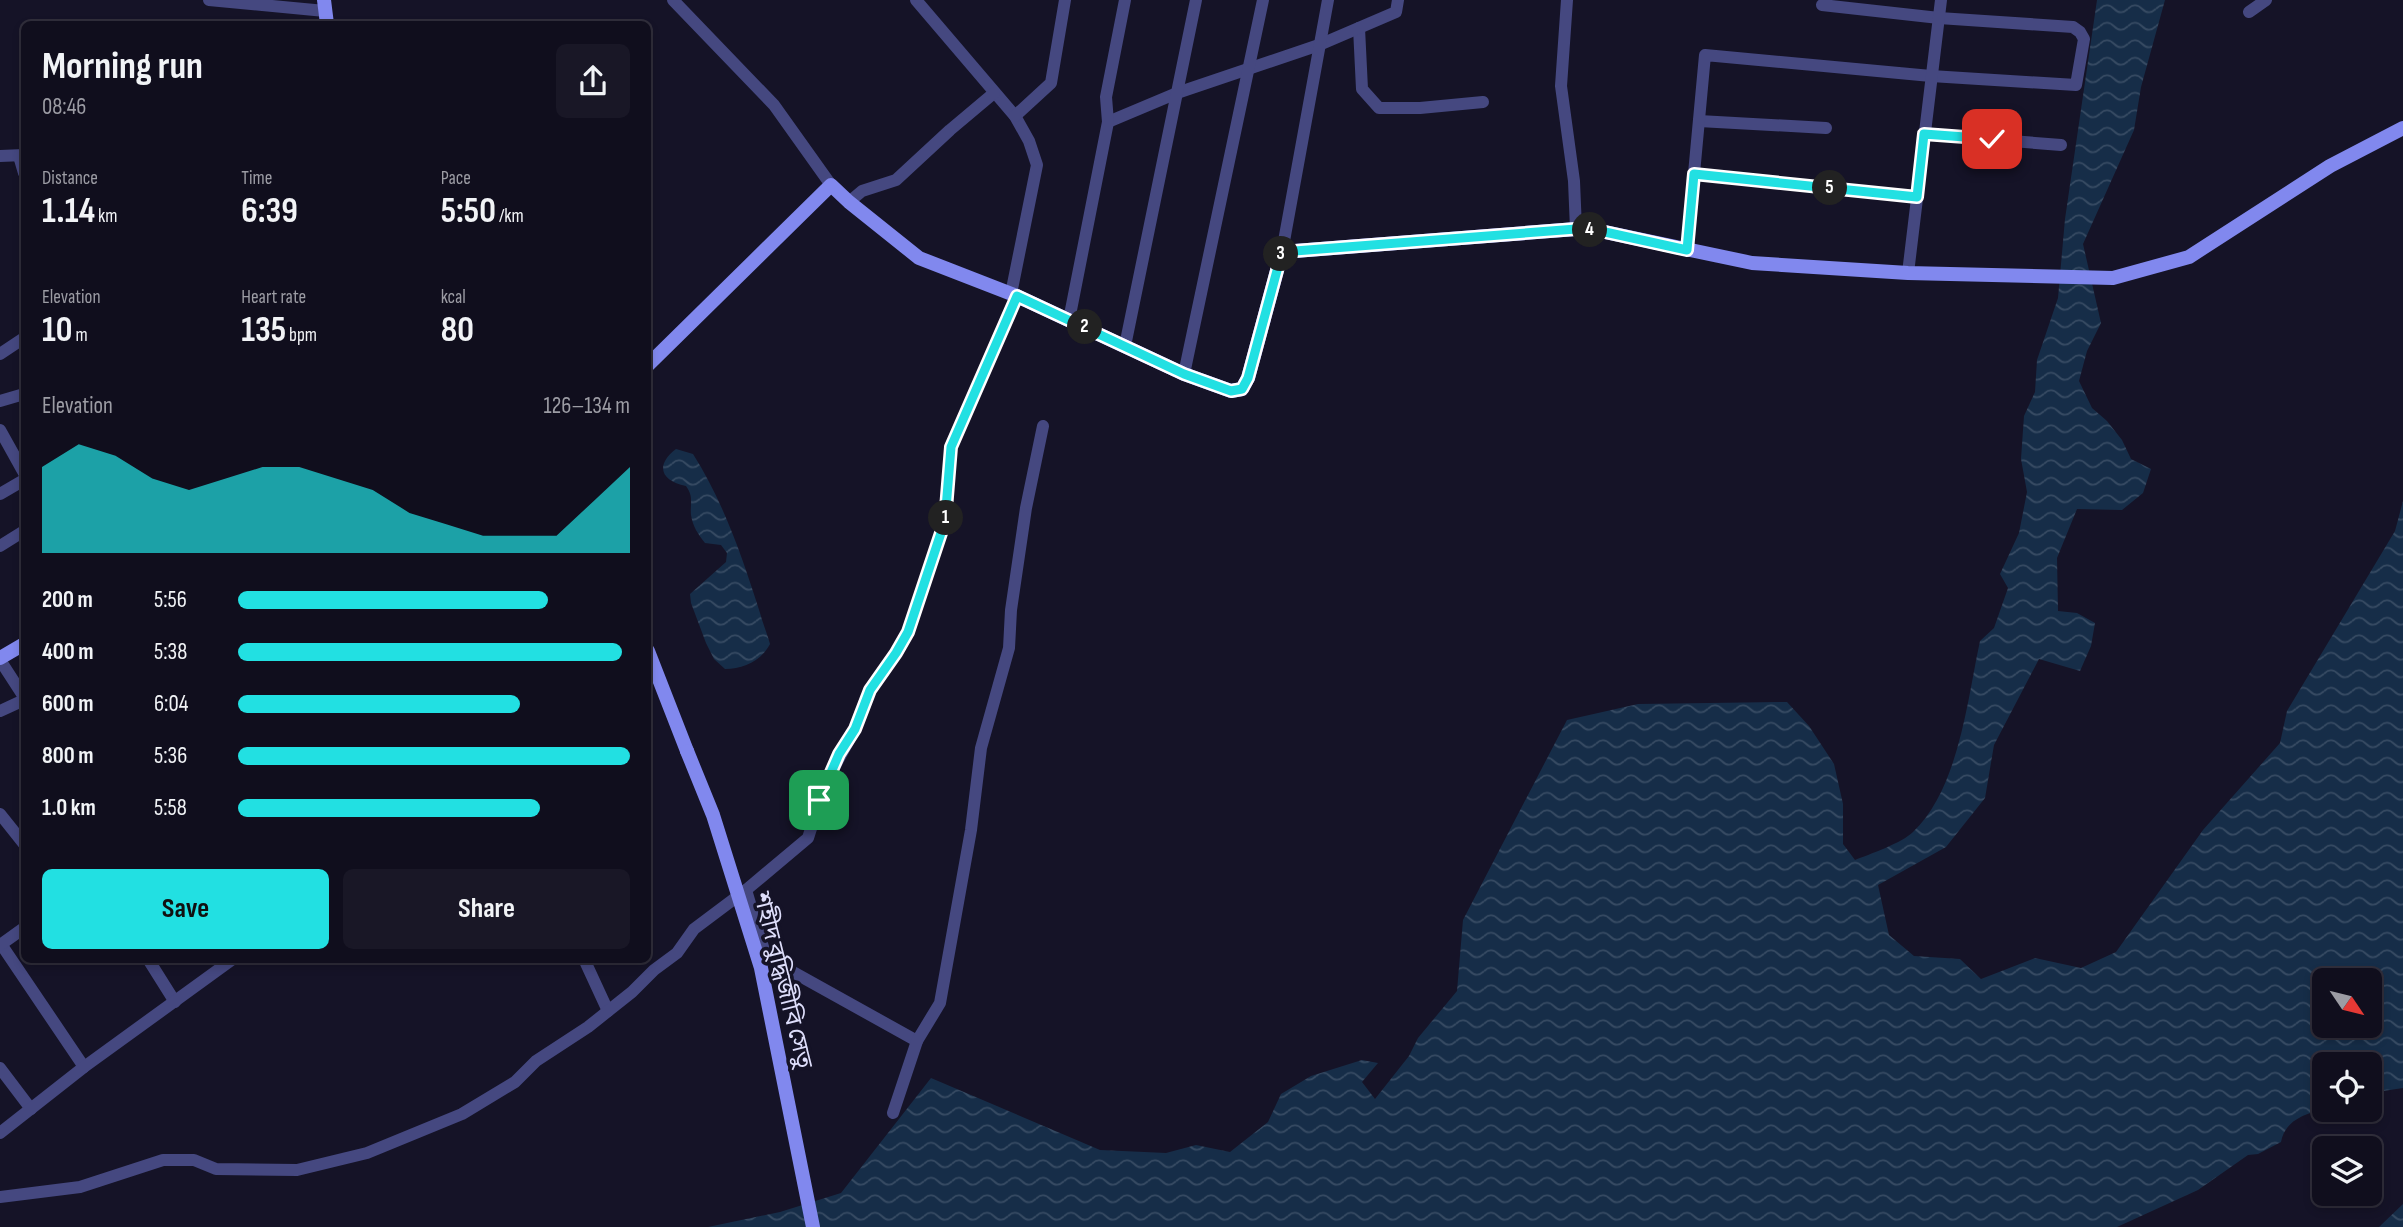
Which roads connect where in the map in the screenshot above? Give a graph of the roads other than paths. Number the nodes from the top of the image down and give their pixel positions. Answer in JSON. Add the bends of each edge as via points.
{"nodes":[{"id":1,"x":209,"y":0,"type":"edge"},
{"id":2,"x":673,"y":0,"type":"edge"},
{"id":3,"x":916,"y":0,"type":"edge"},
{"id":4,"x":1065,"y":0,"type":"edge"},
{"id":5,"x":1125,"y":0,"type":"edge"},
{"id":6,"x":1196,"y":0,"type":"edge"},
{"id":7,"x":1263,"y":0,"type":"edge"},
{"id":8,"x":1328,"y":0,"type":"edge"},
{"id":9,"x":1398,"y":0,"type":"edge"},
{"id":10,"x":1567,"y":0,"type":"edge"},
{"id":11,"x":1941,"y":0,"type":"edge"},
{"id":12,"x":2266,"y":0,"type":"edge"},
{"id":13,"x":1822,"y":5,"type":"dead end"},
{"id":14,"x":325,"y":12,"type":"edge"},
{"id":15,"x":2249,"y":12,"type":"dead end"},
{"id":16,"x":1939,"y":18,"type":"junction"},
{"id":17,"x":1359,"y":28,"type":"junction"},
{"id":18,"x":1319,"y":45,"type":"junction"},
{"id":19,"x":1247,"y":71,"type":"junction"},
{"id":20,"x":1931,"y":75,"type":"junction"},
{"id":21,"x":994,"y":93,"type":"junction"},
{"id":22,"x":1177,"y":93,"type":"junction"},
{"id":23,"x":1483,"y":102,"type":"dead end"},
{"id":24,"x":1015,"y":116,"type":"junction"},
{"id":25,"x":1699,"y":121,"type":"junction"},
{"id":26,"x":1108,"y":122,"type":"junction"},
{"id":27,"x":1826,"y":128,"type":"dead end"},
{"id":28,"x":2403,"y":128,"type":"edge"},
{"id":29,"x":1924,"y":134,"type":"junction"},
{"id":30,"x":2061,"y":145,"type":"dead end"},
{"id":31,"x":21,"y":155,"type":"edge"},
{"id":32,"x":0,"y":156,"type":"edge"},
{"id":33,"x":1694,"y":174,"type":"junction"},
{"id":34,"x":831,"y":185,"type":"junction"},
{"id":35,"x":1917,"y":197,"type":"junction"},
{"id":36,"x":849,"y":202,"type":"junction"},
{"id":37,"x":1576,"y":229,"type":"junction"},
{"id":38,"x":1687,"y":250,"type":"junction"},
{"id":39,"x":1282,"y":252,"type":"junction"},
{"id":40,"x":1908,"y":273,"type":"junction"},
{"id":41,"x":1014,"y":295,"type":"junction"},
{"id":42,"x":1069,"y":320,"type":"junction"},
{"id":43,"x":21,"y":340,"type":"edge"},
{"id":44,"x":1125,"y":346,"type":"junction"},
{"id":45,"x":0,"y":354,"type":"edge"},
{"id":46,"x":651,"y":362,"type":"edge"},
{"id":47,"x":1184,"y":374,"type":"junction"},
{"id":48,"x":21,"y":395,"type":"edge"},
{"id":49,"x":0,"y":401,"type":"edge"},
{"id":50,"x":1043,"y":426,"type":"dead end"},
{"id":51,"x":0,"y":430,"type":"edge"},
{"id":52,"x":21,"y":468,"type":"edge"},
{"id":53,"x":21,"y":482,"type":"edge"},
{"id":54,"x":0,"y":494,"type":"edge"},
{"id":55,"x":21,"y":533,"type":"edge"},
{"id":56,"x":0,"y":546,"type":"edge"},
{"id":57,"x":21,"y":646,"type":"edge"},
{"id":58,"x":0,"y":659,"type":"edge"},
{"id":59,"x":651,"y":659,"type":"edge"},
{"id":60,"x":21,"y":693,"type":"edge"},
{"id":61,"x":21,"y":700,"type":"edge"},
{"id":62,"x":0,"y":711,"type":"edge"},
{"id":63,"x":0,"y":814,"type":"edge"},
{"id":64,"x":21,"y":840,"type":"edge"},
{"id":65,"x":746,"y":890,"type":"junction"},
{"id":66,"x":21,"y":930,"type":"edge"},
{"id":67,"x":0,"y":944,"type":"edge"},
{"id":68,"x":151,"y":963,"type":"edge"},
{"id":69,"x":228,"y":963,"type":"edge"},
{"id":70,"x":586,"y":963,"type":"edge"},
{"id":71,"x":175,"y":1002,"type":"junction"},
{"id":72,"x":608,"y":1011,"type":"junction"},
{"id":73,"x":917,"y":1041,"type":"junction"},
{"id":74,"x":84,"y":1067,"type":"junction"},
{"id":75,"x":0,"y":1068,"type":"edge"},
{"id":76,"x":31,"y":1109,"type":"junction"},
{"id":77,"x":894,"y":1113,"type":"dead end"},
{"id":78,"x":0,"y":1133,"type":"edge"},
{"id":79,"x":0,"y":1196,"type":"edge"},
{"id":80,"x":813,"y":1227,"type":"edge"}],
"edges":[{"from":1,"to":14,"type":"street"},
{"from":2,"to":34,"type":"street","via":[[774,105]]},
{"from":3,"to":21,"type":"street"},
{"from":4,"to":24,"type":"street","via":[[1051,83]]},
{"from":5,"to":26,"type":"street","via":[[1106,97]]},
{"from":6,"to":22,"type":"street"},
{"from":7,"to":19,"type":"street"},
{"from":8,"to":18,"type":"street"},
{"from":9,"to":17,"type":"street","via":[[1395,12]]},
{"from":10,"to":37,"type":"street","via":[[1561,86]]},
{"from":11,"to":16,"type":"street"},
{"from":12,"to":15,"type":"street"},
{"from":13,"to":16,"type":"street"},
{"from":16,"to":20,"type":"street"},
{"from":16,"to":20,"type":"street","via":[[2073,27],[2084,39],[2081,69],[2076,85]]},
{"from":17,"to":18,"type":"street"},
{"from":17,"to":23,"type":"street","via":[[1362,89],[1378,108]]},
{"from":18,"to":19,"type":"street"},
{"from":18,"to":39,"type":"street"},
{"from":19,"to":22,"type":"street"},
{"from":19,"to":47,"type":"street"},
{"from":20,"to":25,"type":"street","via":[[1706,55]]},
{"from":20,"to":29,"type":"street"},
{"from":21,"to":24,"type":"street"},
{"from":21,"to":36,"type":"street","via":[[896,180],[862,191]]},
{"from":22,"to":26,"type":"street"},
{"from":22,"to":44,"type":"street"},
{"from":24,"to":41,"type":"street","via":[[1037,165]]},
{"from":25,"to":27,"type":"street"},
{"from":25,"to":33,"type":"street"},
{"from":26,"to":42,"type":"street"},
{"from":28,"to":40,"type":"street","via":[[2330,166],[2189,257],[2113,278]]},
{"from":29,"to":30,"type":"street"},
{"from":29,"to":35,"type":"street"},
{"from":31,"to":32,"type":"street"},
{"from":33,"to":35,"type":"street"},
{"from":33,"to":38,"type":"street"},
{"from":34,"to":36,"type":"street"},
{"from":34,"to":46,"type":"street"},
{"from":35,"to":40,"type":"street"},
{"from":36,"to":41,"type":"street","via":[[919,258]]},
{"from":37,"to":38,"type":"street"},
{"from":37,"to":39,"type":"street"},
{"from":38,"to":40,"type":"street","via":[[1752,263]]},
{"from":39,"to":47,"type":"street","via":[[1242,389],[1231,391]]},
{"from":41,"to":42,"type":"street"},
{"from":41,"to":65,"type":"street","via":[[951,447],[945,521],[908,632],[870,690],[826,782],[808,838]]},
{"from":42,"to":44,"type":"street"},
{"from":43,"to":45,"type":"street"},
{"from":44,"to":47,"type":"street"},
{"from":48,"to":49,"type":"street"},
{"from":50,"to":73,"type":"street","via":[[1026,508],[1009,648],[981,748],[940,1003]]},
{"from":51,"to":52,"type":"street"},
{"from":53,"to":54,"type":"street"},
{"from":55,"to":56,"type":"street"},
{"from":57,"to":58,"type":"street"},
{"from":58,"to":60,"type":"street"},
{"from":59,"to":80,"type":"street","name":"শহীদ বুদ্ধিজীবি সেতু","bridge":true,"via":[[713,815],[761,968]]},
{"from":61,"to":62,"type":"street"},
{"from":63,"to":64,"type":"street"},
{"from":65,"to":72,"type":"street","via":[[694,929],[677,953]]},
{"from":65,"to":73,"type":"street","via":[[766,957]]},
{"from":66,"to":67,"type":"street"},
{"from":67,"to":74,"type":"street"},
{"from":68,"to":71,"type":"street"},
{"from":69,"to":71,"type":"street"},
{"from":70,"to":72,"type":"street"},
{"from":71,"to":74,"type":"street"},
{"from":72,"to":79,"type":"street","via":[[514,1082],[462,1114],[367,1153],[297,1170],[216,1169],[194,1160],[163,1160],[80,1187]]},
{"from":73,"to":77,"type":"street"},
{"from":74,"to":76,"type":"street"},
{"from":75,"to":76,"type":"street"},
{"from":76,"to":78,"type":"street"}]}
